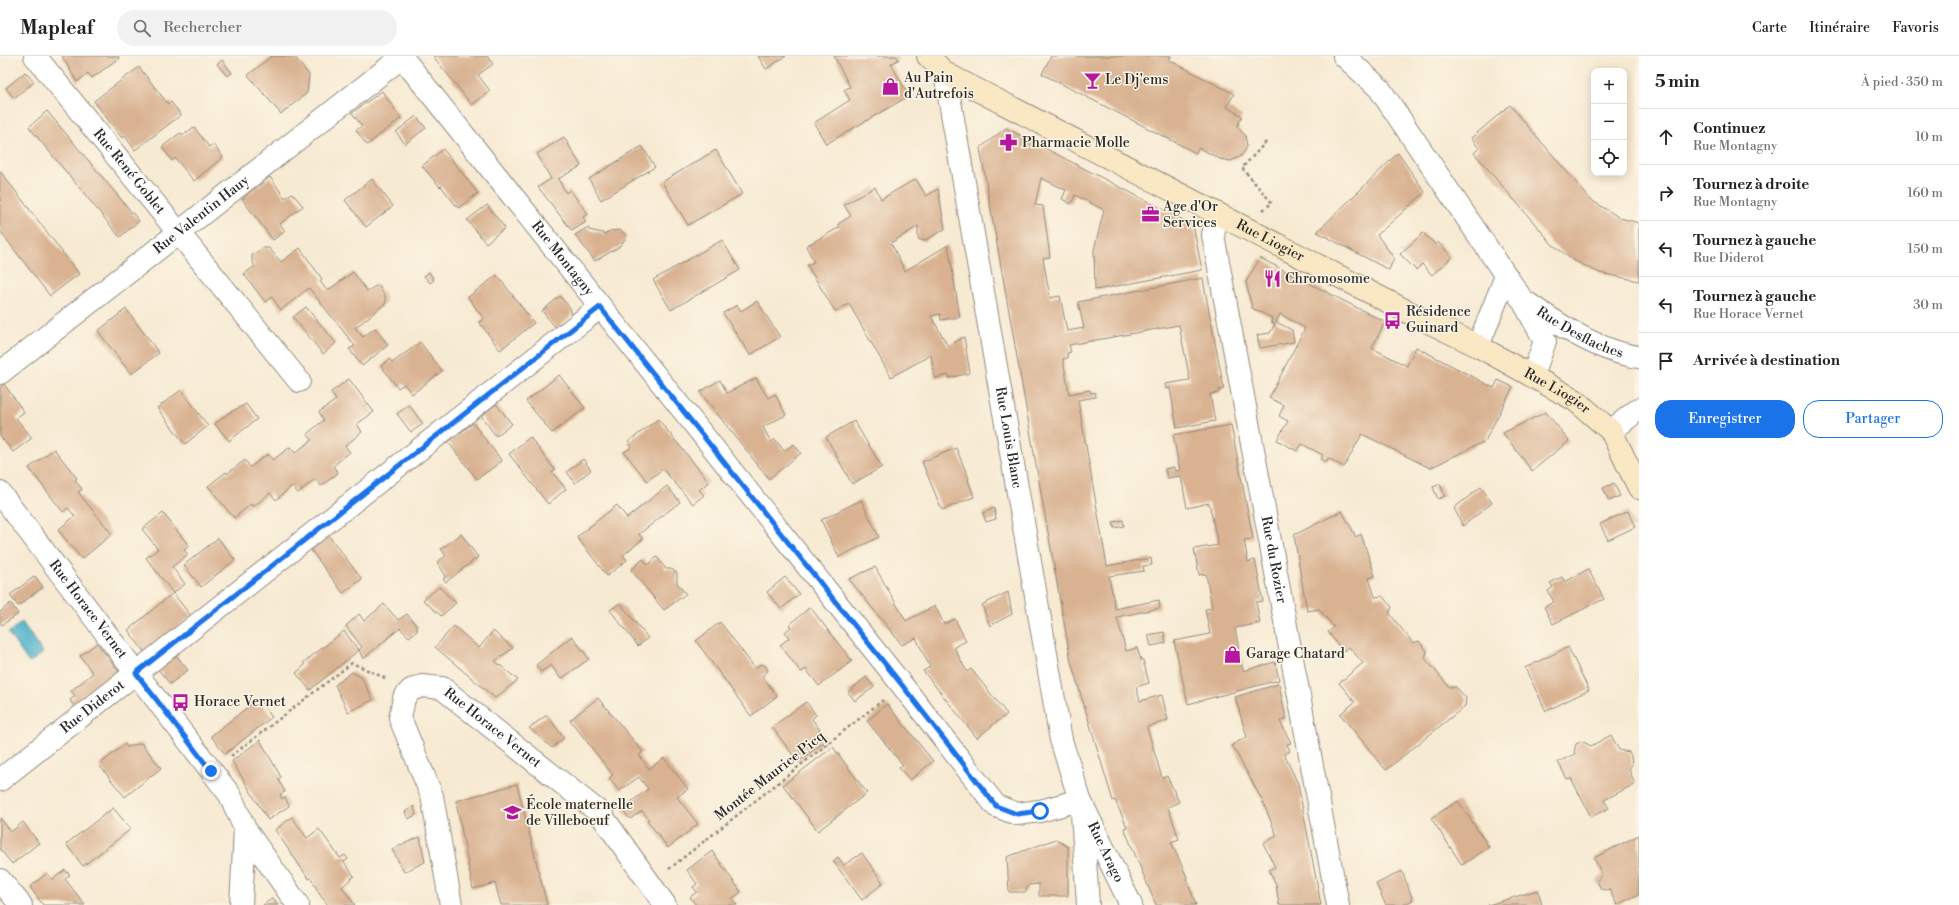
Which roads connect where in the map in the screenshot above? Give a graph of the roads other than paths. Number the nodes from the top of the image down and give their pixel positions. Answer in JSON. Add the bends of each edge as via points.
{"nodes":[{"id":1,"x":35,"y":56,"type":"edge"},
{"id":2,"x":401,"y":56,"type":"edge"},
{"id":3,"x":928,"y":56,"type":"edge"},
{"id":4,"x":1344,"y":56,"type":"edge"},
{"id":5,"x":944,"y":73,"type":"junction"},
{"id":6,"x":1218,"y":214,"type":"junction"},
{"id":7,"x":178,"y":233,"type":"junction"},
{"id":8,"x":1506,"y":276,"type":"junction"},
{"id":9,"x":1523,"y":301,"type":"junction"},
{"id":10,"x":600,"y":307,"type":"junction"},
{"id":11,"x":1478,"y":346,"type":"junction"},
{"id":12,"x":1639,"y":357,"type":"edge"},
{"id":13,"x":0,"y":373,"type":"edge"},
{"id":14,"x":1533,"y":375,"type":"junction"},
{"id":15,"x":299,"y":381,"type":"dead end"},
{"id":16,"x":1639,"y":409,"type":"edge"},
{"id":17,"x":1611,"y":431,"type":"junction"},
{"id":18,"x":1639,"y":488,"type":"edge"},
{"id":19,"x":0,"y":492,"type":"edge"},
{"id":20,"x":136,"y":673,"type":"junction"},
{"id":21,"x":0,"y":780,"type":"edge"},
{"id":22,"x":1080,"y":800,"type":"junction"},
{"id":23,"x":245,"y":828,"type":"junction"},
{"id":24,"x":0,"y":880,"type":"edge"},
{"id":25,"x":21,"y":905,"type":"edge"},
{"id":26,"x":241,"y":905,"type":"edge"},
{"id":27,"x":298,"y":905,"type":"edge"},
{"id":28,"x":451,"y":905,"type":"edge"},
{"id":29,"x":665,"y":905,"type":"edge"},
{"id":30,"x":1088,"y":905,"type":"edge"},
{"id":31,"x":1131,"y":905,"type":"edge"},
{"id":32,"x":1338,"y":905,"type":"edge"}],
"edges":[{"from":1,"to":7,"type":"street","name":"Rue René Goblet"},
{"from":2,"to":7,"type":"street","name":"Rue Valentin Hauy"},
{"from":2,"to":10,"type":"street","name":"Rue Montagny"},
{"from":3,"to":5,"type":"street","name":"Rue Liogier"},
{"from":4,"to":8,"type":"street","via":[[1379,88]]},
{"from":5,"to":6,"type":"street","name":"Rue Liogier"},
{"from":5,"to":22,"type":"street","name":"Rue Louis Blanc","via":[[1061,740]]},
{"from":6,"to":11,"type":"street","name":"Rue Liogier"},
{"from":6,"to":32,"type":"street","name":"Rue du Rozier","via":[[1213,235]]},
{"from":7,"to":13,"type":"street","name":"Rue Valentin Hauy"},
{"from":7,"to":15,"type":"street","name":"Rue René Goblet"},
{"from":8,"to":9,"type":"street"},
{"from":8,"to":11,"type":"street"},
{"from":9,"to":12,"type":"street","name":"Rue Desflaches","via":[[1555,322],[1596,343],[1624,355]]},
{"from":9,"to":14,"type":"street","via":[[1546,340]]},
{"from":10,"to":20,"type":"street","name":"Rue Diderot"},
{"from":10,"to":22,"type":"street","name":"Rue Montagny","via":[[996,806],[1017,814],[1040,811]]},
{"from":11,"to":14,"type":"street","name":"Rue Liogier"},
{"from":14,"to":17,"type":"street","name":"Rue Liogier","via":[[1575,400]]},
{"from":16,"to":17,"type":"street"},
{"from":17,"to":18,"type":"street"},
{"from":19,"to":20,"type":"street","name":"Rue Horace Vernet"},
{"from":20,"to":21,"type":"street","name":"Rue Diderot"},
{"from":20,"to":23,"type":"street","name":"Rue Horace Vernet","via":[[230,795]]},
{"from":22,"to":30,"type":"street"},
{"from":22,"to":31,"type":"street","name":"Rue Arago"},
{"from":23,"to":26,"type":"street"},
{"from":23,"to":27,"type":"street","name":"Rue Horace Vernet"},
{"from":24,"to":25,"type":"street"},
{"from":28,"to":29,"type":"street","name":"Rue Horace Vernet","via":[[432,796],[400,718],[404,698],[411,690],[422,686],[442,688],[600,813]]}]}
